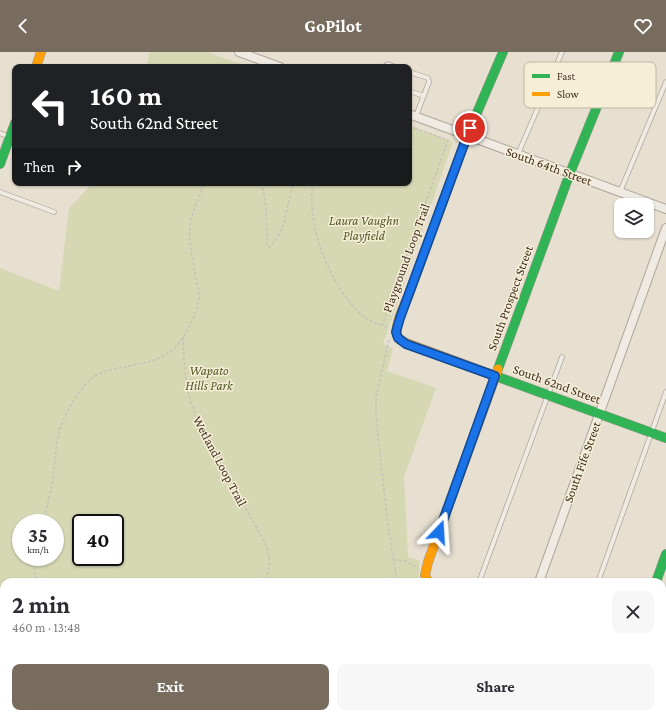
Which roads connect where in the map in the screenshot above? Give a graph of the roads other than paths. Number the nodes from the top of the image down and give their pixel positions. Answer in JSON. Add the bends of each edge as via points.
{"nodes":[{"id":1,"x":41,"y":52,"type":"edge"},
{"id":2,"x":239,"y":52,"type":"edge"},
{"id":3,"x":503,"y":52,"type":"edge"},
{"id":4,"x":562,"y":52,"type":"edge"},
{"id":5,"x":619,"y":52,"type":"edge"},
{"id":6,"x":558,"y":62,"type":"edge"},
{"id":7,"x":615,"y":62,"type":"edge"},
{"id":8,"x":37,"y":64,"type":"edge"},
{"id":9,"x":272,"y":64,"type":"edge"},
{"id":10,"x":412,"y":73,"type":"edge"},
{"id":11,"x":666,"y":82,"type":"edge"},
{"id":12,"x":412,"y":92,"type":"edge"},
{"id":13,"x":424,"y":96,"type":"junction"},
{"id":14,"x":656,"y":106,"type":"edge"},
{"id":15,"x":538,"y":108,"type":"edge"},
{"id":16,"x":596,"y":108,"type":"edge"},
{"id":17,"x":655,"y":108,"type":"edge"},
{"id":18,"x":412,"y":115,"type":"edge"},
{"id":19,"x":12,"y":131,"type":"edge"},
{"id":20,"x":0,"y":133,"type":"edge"},
{"id":21,"x":467,"y":136,"type":"junction"},
{"id":22,"x":10,"y":137,"type":"junction"},
{"id":23,"x":518,"y":154,"type":"junction"},
{"id":24,"x":0,"y":164,"type":"edge"},
{"id":25,"x":570,"y":173,"type":"junction"},
{"id":26,"x":0,"y":192,"type":"edge"},
{"id":27,"x":620,"y":192,"type":"junction"},
{"id":28,"x":666,"y":209,"type":"edge"},
{"id":29,"x":54,"y":212,"type":"dead end"},
{"id":30,"x":666,"y":228,"type":"edge"},
{"id":31,"x":562,"y":357,"type":"dead end"},
{"id":32,"x":495,"y":376,"type":"junction"},
{"id":33,"x":666,"y":392,"type":"edge"},
{"id":34,"x":548,"y":395,"type":"junction"},
{"id":35,"x":600,"y":414,"type":"junction"},
{"id":36,"x":651,"y":433,"type":"junction"},
{"id":37,"x":666,"y":438,"type":"edge"},
{"id":38,"x":666,"y":554,"type":"edge"},
{"id":39,"x":427,"y":578,"type":"edge"},
{"id":40,"x":479,"y":578,"type":"edge"},
{"id":41,"x":540,"y":578,"type":"edge"},
{"id":42,"x":599,"y":578,"type":"edge"},
{"id":43,"x":657,"y":578,"type":"edge"}],
"edges":[{"from":1,"to":8,"type":"street"},
{"from":2,"to":9,"type":"street"},
{"from":3,"to":21,"type":"street"},
{"from":4,"to":6,"type":"lane"},
{"from":5,"to":7,"type":"street","name":"South Prospect Street"},
{"from":10,"to":13,"type":"lane","via":[[428,78]]},
{"from":11,"to":14,"type":"lane"},
{"from":12,"to":13,"type":"lane"},
{"from":13,"to":18,"type":"lane"},
{"from":15,"to":23,"type":"lane"},
{"from":16,"to":25,"type":"street","name":"South Prospect Street"},
{"from":17,"to":27,"type":"lane"},
{"from":18,"to":21,"type":"street","name":"South 64th Street"},
{"from":19,"to":22,"type":"street"},
{"from":20,"to":22,"type":"lane"},
{"from":21,"to":23,"type":"street","name":"South 64th Street"},
{"from":21,"to":32,"type":"street","name":"South 62nd Street","via":[[392,334],[406,344]]},
{"from":22,"to":24,"type":"street"},
{"from":23,"to":25,"type":"street","name":"South 64th Street"},
{"from":25,"to":27,"type":"street","name":"South 64th Street"},
{"from":25,"to":32,"type":"street","name":"South Prospect Street"},
{"from":26,"to":29,"type":"lane"},
{"from":27,"to":28,"type":"street","name":"South 64th Street"},
{"from":30,"to":35,"type":"street","name":"South Fife Street"},
{"from":31,"to":34,"type":"lane"},
{"from":32,"to":34,"type":"street","name":"South 62nd Street"},
{"from":32,"to":39,"type":"street","name":"South Prospect Street","via":[[428,562]]},
{"from":33,"to":36,"type":"lane"},
{"from":34,"to":35,"type":"street","name":"South 62nd Street"},
{"from":34,"to":40,"type":"lane"},
{"from":35,"to":36,"type":"street","name":"South 62nd Street"},
{"from":35,"to":41,"type":"street","name":"South Fife Street"},
{"from":36,"to":37,"type":"street","name":"South 62nd Street"},
{"from":36,"to":42,"type":"lane"},
{"from":38,"to":43,"type":"street"}]}
